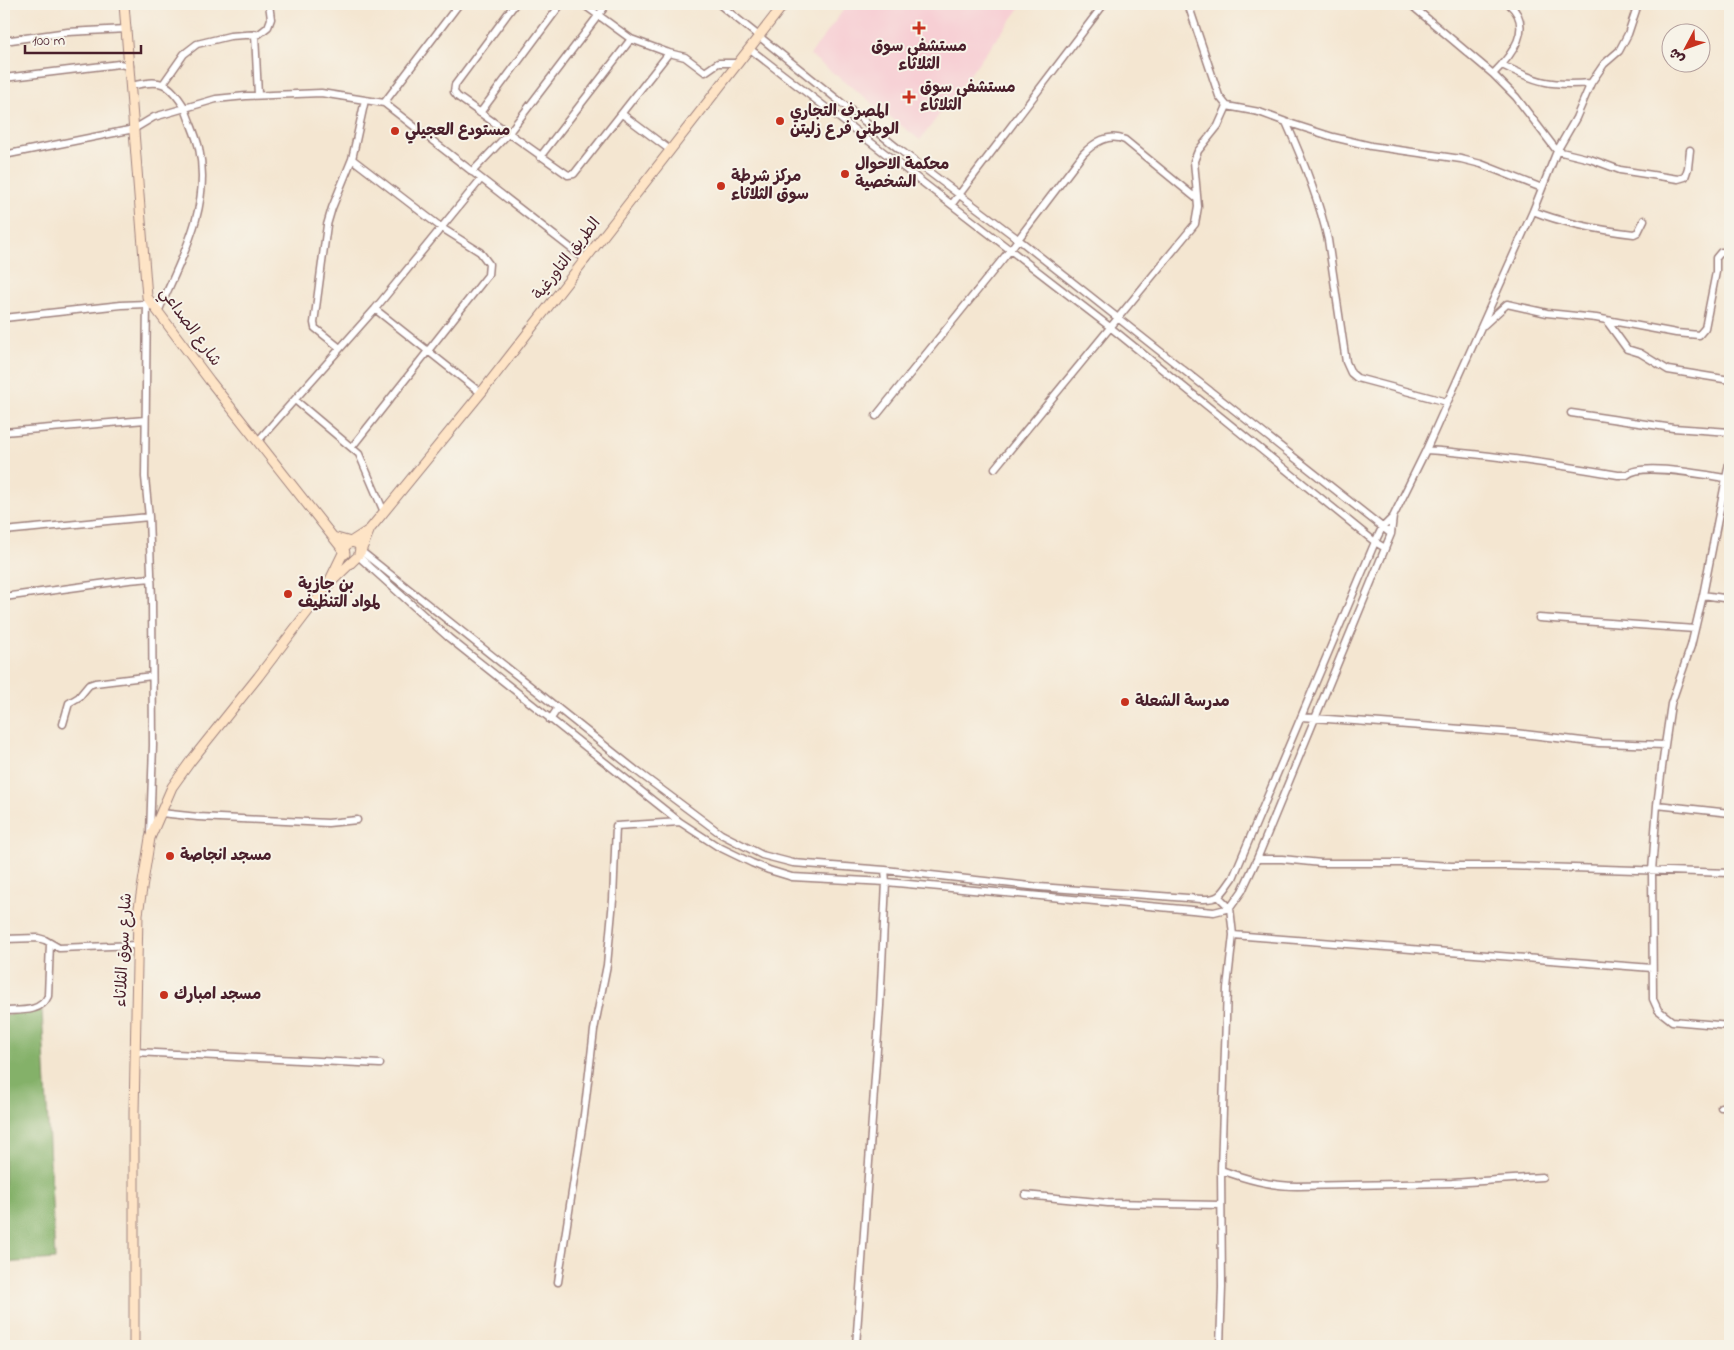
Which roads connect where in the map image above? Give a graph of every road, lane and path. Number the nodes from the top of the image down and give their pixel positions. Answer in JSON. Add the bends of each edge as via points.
{"nodes":[{"id":1,"x":124,"y":4,"type":"edge"},
{"id":2,"x":269,"y":4,"type":"edge"},
{"id":3,"x":459,"y":4,"type":"edge"},
{"id":4,"x":515,"y":4,"type":"edge"},
{"id":5,"x":562,"y":4,"type":"edge"},
{"id":6,"x":583,"y":4,"type":"edge"},
{"id":7,"x":606,"y":4,"type":"edge"},
{"id":8,"x":719,"y":4,"type":"edge"},
{"id":9,"x":784,"y":4,"type":"edge"},
{"id":10,"x":1104,"y":4,"type":"edge"},
{"id":11,"x":1188,"y":4,"type":"edge"},
{"id":12,"x":1410,"y":4,"type":"edge"},
{"id":13,"x":1509,"y":4,"type":"edge"},
{"id":14,"x":1638,"y":4,"type":"edge"},
{"id":15,"x":597,"y":16,"type":"junction"},
{"id":16,"x":127,"y":29,"type":"junction"},
{"id":17,"x":254,"y":34,"type":"junction"},
{"id":18,"x":759,"y":37,"type":"junction"},
{"id":19,"x":631,"y":39,"type":"junction"},
{"id":20,"x":4,"y":41,"type":"edge"},
{"id":21,"x":750,"y":49,"type":"junction"},
{"id":22,"x":669,"y":53,"type":"junction"},
{"id":23,"x":739,"y":63,"type":"junction"},
{"id":24,"x":1502,"y":65,"type":"junction"},
{"id":25,"x":130,"y":66,"type":"junction"},
{"id":26,"x":1493,"y":74,"type":"junction"},
{"id":27,"x":4,"y":78,"type":"edge"},
{"id":28,"x":1591,"y":83,"type":"junction"},
{"id":29,"x":163,"y":84,"type":"junction"},
{"id":30,"x":132,"y":86,"type":"junction"},
{"id":31,"x":258,"y":95,"type":"junction"},
{"id":32,"x":366,"y":100,"type":"junction"},
{"id":33,"x":384,"y":103,"type":"junction"},
{"id":34,"x":1227,"y":106,"type":"junction"},
{"id":35,"x":185,"y":108,"type":"junction"},
{"id":36,"x":480,"y":113,"type":"junction"},
{"id":37,"x":622,"y":114,"type":"junction"},
{"id":38,"x":1286,"y":122,"type":"junction"},
{"id":39,"x":134,"y":129,"type":"junction"},
{"id":40,"x":508,"y":134,"type":"junction"},
{"id":41,"x":670,"y":150,"type":"junction"},
{"id":42,"x":1690,"y":150,"type":"dead end"},
{"id":43,"x":1557,"y":151,"type":"junction"},
{"id":44,"x":4,"y":155,"type":"edge"},
{"id":45,"x":540,"y":157,"type":"junction"},
{"id":46,"x":352,"y":159,"type":"junction"},
{"id":47,"x":472,"y":172,"type":"junction"},
{"id":48,"x":481,"y":179,"type":"junction"},
{"id":49,"x":1542,"y":188,"type":"junction"},
{"id":50,"x":960,"y":194,"type":"junction"},
{"id":51,"x":1197,"y":199,"type":"junction"},
{"id":52,"x":952,"y":204,"type":"junction"},
{"id":53,"x":1533,"y":211,"type":"junction"},
{"id":54,"x":1644,"y":220,"type":"dead end"},
{"id":55,"x":442,"y":228,"type":"junction"},
{"id":56,"x":1018,"y":239,"type":"junction"},
{"id":57,"x":1010,"y":250,"type":"junction"},
{"id":58,"x":1730,"y":253,"type":"edge"},
{"id":59,"x":586,"y":260,"type":"junction"},
{"id":60,"x":146,"y":300,"type":"junction"},
{"id":61,"x":375,"y":309,"type":"junction"},
{"id":62,"x":158,"y":312,"type":"junction"},
{"id":63,"x":4,"y":318,"type":"edge"},
{"id":64,"x":1118,"y":318,"type":"junction"},
{"id":65,"x":1606,"y":320,"type":"junction"},
{"id":66,"x":1482,"y":327,"type":"junction"},
{"id":67,"x":1110,"y":328,"type":"junction"},
{"id":68,"x":340,"y":348,"type":"junction"},
{"id":69,"x":427,"y":350,"type":"junction"},
{"id":70,"x":1730,"y":380,"type":"edge"},
{"id":71,"x":481,"y":393,"type":"junction"},
{"id":72,"x":295,"y":400,"type":"junction"},
{"id":73,"x":1446,"y":402,"type":"junction"},
{"id":74,"x":1571,"y":413,"type":"dead end"},
{"id":75,"x":876,"y":416,"type":"dead end"},
{"id":76,"x":145,"y":420,"type":"junction"},
{"id":77,"x":4,"y":432,"type":"edge"},
{"id":78,"x":1730,"y":432,"type":"edge"},
{"id":79,"x":258,"y":441,"type":"junction"},
{"id":80,"x":352,"y":447,"type":"junction"},
{"id":81,"x":1426,"y":450,"type":"junction"},
{"id":82,"x":1730,"y":458,"type":"edge"},
{"id":83,"x":995,"y":468,"type":"dead end"},
{"id":84,"x":1725,"y":478,"type":"junction"},
{"id":85,"x":384,"y":512,"type":"junction"},
{"id":86,"x":149,"y":517,"type":"junction"},
{"id":87,"x":1393,"y":517,"type":"junction"},
{"id":88,"x":1382,"y":528,"type":"junction"},
{"id":89,"x":370,"y":529,"type":"junction"},
{"id":90,"x":4,"y":532,"type":"edge"},
{"id":91,"x":1391,"y":534,"type":"junction"},
{"id":92,"x":333,"y":537,"type":"junction"},
{"id":93,"x":353,"y":542,"type":"junction"},
{"id":94,"x":1375,"y":542,"type":"junction"},
{"id":95,"x":1385,"y":548,"type":"junction"},
{"id":96,"x":344,"y":551,"type":"junction"},
{"id":97,"x":358,"y":555,"type":"junction"},
{"id":98,"x":152,"y":578,"type":"junction"},
{"id":99,"x":328,"y":585,"type":"junction"},
{"id":100,"x":1703,"y":595,"type":"junction"},
{"id":101,"x":4,"y":597,"type":"edge"},
{"id":102,"x":1730,"y":599,"type":"edge"},
{"id":103,"x":1539,"y":618,"type":"dead end"},
{"id":104,"x":1695,"y":629,"type":"junction"},
{"id":105,"x":152,"y":676,"type":"junction"},
{"id":106,"x":558,"y":708,"type":"junction"},
{"id":107,"x":1302,"y":717,"type":"junction"},
{"id":108,"x":1314,"y":719,"type":"junction"},
{"id":109,"x":550,"y":720,"type":"junction"},
{"id":110,"x":63,"y":724,"type":"dead end"},
{"id":111,"x":1665,"y":744,"type":"junction"},
{"id":112,"x":1657,"y":805,"type":"junction"},
{"id":113,"x":161,"y":813,"type":"junction"},
{"id":114,"x":1730,"y":813,"type":"edge"},
{"id":115,"x":357,"y":820,"type":"dead end"},
{"id":116,"x":680,"y":822,"type":"junction"},
{"id":117,"x":150,"y":838,"type":"junction"},
{"id":118,"x":1257,"y":859,"type":"junction"},
{"id":119,"x":885,"y":870,"type":"junction"},
{"id":120,"x":1652,"y":871,"type":"junction"},
{"id":121,"x":1730,"y":873,"type":"edge"},
{"id":122,"x":886,"y":882,"type":"junction"},
{"id":123,"x":1063,"y":888,"type":"junction"},
{"id":124,"x":1219,"y":897,"type":"junction"},
{"id":125,"x":1063,"y":899,"type":"junction"},
{"id":126,"x":1230,"y":908,"type":"junction"},
{"id":127,"x":1233,"y":935,"type":"junction"},
{"id":128,"x":4,"y":939,"type":"edge"},
{"id":129,"x":50,"y":943,"type":"junction"},
{"id":130,"x":137,"y":945,"type":"junction"},
{"id":131,"x":1652,"y":968,"type":"junction"},
{"id":132,"x":4,"y":1011,"type":"edge"},
{"id":133,"x":1730,"y":1026,"type":"edge"},
{"id":134,"x":135,"y":1052,"type":"junction"},
{"id":135,"x":380,"y":1064,"type":"dead end"},
{"id":136,"x":1721,"y":1107,"type":"dead end"},
{"id":137,"x":1730,"y":1107,"type":"edge"},
{"id":138,"x":1221,"y":1170,"type":"junction"},
{"id":139,"x":1542,"y":1177,"type":"dead end"},
{"id":140,"x":1025,"y":1195,"type":"dead end"},
{"id":141,"x":1221,"y":1206,"type":"junction"},
{"id":142,"x":558,"y":1282,"type":"dead end"},
{"id":143,"x":856,"y":1345,"type":"edge"},
{"id":144,"x":134,"y":1346,"type":"edge"},
{"id":145,"x":870,"y":1346,"type":"edge"},
{"id":146,"x":1220,"y":1346,"type":"edge"}],
"edges":[{"from":1,"to":16,"type":"street","name":"شارع الصداعي"},
{"from":2,"to":17,"type":"street","via":[[271,19],[268,27]]},
{"from":3,"to":33,"type":"street"},
{"from":4,"to":36,"type":"street","via":[[455,84],[454,92],[458,97]]},
{"from":5,"to":36,"type":"street"},
{"from":6,"to":15,"type":"street"},
{"from":7,"to":15,"type":"street"},
{"from":8,"to":18,"type":"street"},
{"from":9,"to":18,"type":"street","name":"الطريق التاورغية"},
{"from":10,"to":50,"type":"street"},
{"from":11,"to":34,"type":"street","via":[[1219,96]]},
{"from":12,"to":26,"type":"street"},
{"from":13,"to":24,"type":"street","via":[[1521,23],[1519,39]]},
{"from":14,"to":28,"type":"street","via":[[1619,51],[1604,64]]},
{"from":15,"to":19,"type":"street"},
{"from":15,"to":40,"type":"street"},
{"from":16,"to":20,"type":"street","via":[[68,32]]},
{"from":16,"to":25,"type":"street","name":"شارع الصداعي"},
{"from":17,"to":29,"type":"street","via":[[197,44],[184,54]]},
{"from":17,"to":31,"type":"street"},
{"from":18,"to":21,"type":"street","name":"الطريق التاورغية"},
{"from":18,"to":50,"type":"street"},
{"from":19,"to":22,"type":"street"},
{"from":19,"to":45,"type":"street"},
{"from":21,"to":23,"type":"street","name":"الطريق التاورغية"},
{"from":21,"to":52,"type":"street"},
{"from":22,"to":23,"type":"street","via":[[685,57],[705,72],[718,63]]},
{"from":22,"to":37,"type":"street"},
{"from":23,"to":41,"type":"street","name":"الطريق التاورغية"},
{"from":24,"to":26,"type":"street"},
{"from":24,"to":28,"type":"street","via":[[1542,82],[1561,85]]},
{"from":25,"to":27,"type":"street","via":[[119,64]]},
{"from":25,"to":30,"type":"street","name":"شارع الصداعي"},
{"from":26,"to":43,"type":"street","via":[[1516,97]]},
{"from":28,"to":43,"type":"street"},
{"from":29,"to":30,"type":"street","via":[[153,81]]},
{"from":29,"to":35,"type":"street"},
{"from":30,"to":39,"type":"street","name":"شارع الصداعي"},
{"from":31,"to":32,"type":"street","via":[[320,93]]},
{"from":31,"to":35,"type":"street","via":[[216,99]]},
{"from":32,"to":33,"type":"street"},
{"from":32,"to":46,"type":"street"},
{"from":33,"to":47,"type":"street"},
{"from":34,"to":38,"type":"street","via":[[1259,112]]},
{"from":34,"to":51,"type":"street","via":[[1218,126],[1194,161]]},
{"from":35,"to":39,"type":"street","via":[[154,118]]},
{"from":35,"to":62,"type":"street","via":[[199,147],[202,199],[195,227]]},
{"from":36,"to":40,"type":"street"},
{"from":37,"to":41,"type":"street"},
{"from":37,"to":45,"type":"street","via":[[574,174],[568,176]]},
{"from":38,"to":49,"type":"street","via":[[1371,146],[1468,160]]},
{"from":38,"to":73,"type":"street","via":[[1324,220],[1346,362],[1351,373],[1357,378]]},
{"from":39,"to":44,"type":"street"},
{"from":39,"to":60,"type":"street","name":"شارع الصداعي"},
{"from":40,"to":45,"type":"street"},
{"from":40,"to":47,"type":"street"},
{"from":41,"to":59,"type":"street","name":"الطريق التاورغية"},
{"from":42,"to":43,"type":"street","via":[[1685,177],[1678,179],[1620,170]]},
{"from":43,"to":49,"type":"street"},
{"from":46,"to":55,"type":"street"},
{"from":46,"to":68,"type":"street","via":[[327,225],[314,322],[315,328]]},
{"from":47,"to":48,"type":"street"},
{"from":48,"to":55,"type":"street"},
{"from":48,"to":59,"type":"street"},
{"from":49,"to":53,"type":"street"},
{"from":50,"to":52,"type":"street"},
{"from":50,"to":56,"type":"street"},
{"from":51,"to":56,"type":"street","via":[[1125,140],[1111,136],[1092,145],[1083,154]]},
{"from":51,"to":64,"type":"street","via":[[1195,224]]},
{"from":52,"to":57,"type":"street"},
{"from":53,"to":54,"type":"street","via":[[1561,221],[1634,234]]},
{"from":53,"to":66,"type":"street"},
{"from":55,"to":61,"type":"street"},
{"from":55,"to":69,"type":"street","via":[[480,252],[489,264],[488,275]]},
{"from":56,"to":57,"type":"street"},
{"from":56,"to":64,"type":"street"},
{"from":57,"to":67,"type":"street"},
{"from":57,"to":75,"type":"street"},
{"from":58,"to":65,"type":"street","via":[[1721,252],[1716,258],[1705,328],[1699,335]]},
{"from":59,"to":71,"type":"street","name":"الطريق التاورغية"},
{"from":60,"to":62,"type":"street","name":"شارع الصداعي"},
{"from":60,"to":63,"type":"street"},
{"from":60,"to":76,"type":"street"},
{"from":61,"to":68,"type":"street"},
{"from":61,"to":69,"type":"street"},
{"from":62,"to":79,"type":"street","name":"شارع الصداعي"},
{"from":64,"to":67,"type":"street"},
{"from":64,"to":88,"type":"street"},
{"from":65,"to":66,"type":"street","via":[[1507,304]]},
{"from":65,"to":70,"type":"street","via":[[1628,349],[1668,370]]},
{"from":66,"to":73,"type":"street"},
{"from":67,"to":83,"type":"street"},
{"from":67,"to":94,"type":"street"},
{"from":68,"to":72,"type":"street"},
{"from":69,"to":71,"type":"street"},
{"from":69,"to":80,"type":"street"},
{"from":71,"to":85,"type":"street","name":"الطريق التاورغية"},
{"from":72,"to":79,"type":"street"},
{"from":72,"to":80,"type":"street"},
{"from":73,"to":81,"type":"street"},
{"from":74,"to":78,"type":"street","via":[[1673,428]]},
{"from":76,"to":77,"type":"street"},
{"from":76,"to":86,"type":"street"},
{"from":79,"to":92,"type":"street","name":"شارع الصداعي"},
{"from":80,"to":85,"type":"street","via":[[359,454]]},
{"from":81,"to":84,"type":"street","via":[[1538,461],[1618,476],[1638,469],[1655,469]]},
{"from":81,"to":87,"type":"street"},
{"from":82,"to":84,"type":"street"},
{"from":84,"to":100,"type":"street"},
{"from":85,"to":89,"type":"street","name":"الطريق التاورغية"},
{"from":86,"to":90,"type":"street"},
{"from":86,"to":98,"type":"street"},
{"from":87,"to":88,"type":"street"},
{"from":87,"to":91,"type":"street"},
{"from":88,"to":91,"type":"street"},
{"from":88,"to":94,"type":"street"},
{"from":89,"to":93,"type":"street"},
{"from":89,"to":97,"type":"street"},
{"from":91,"to":95,"type":"street"},
{"from":92,"to":93,"type":"street"},
{"from":92,"to":96,"type":"street","name":"شارع الصداعي"},
{"from":93,"to":96,"type":"street"},
{"from":93,"to":97,"type":"street","via":[[358,544]]},
{"from":94,"to":95,"type":"street"},
{"from":94,"to":107,"type":"street"},
{"from":95,"to":108,"type":"street"},
{"from":96,"to":97,"type":"street","via":[[348,558]]},
{"from":96,"to":99,"type":"street"},
{"from":97,"to":99,"type":"street"},
{"from":97,"to":106,"type":"street","via":[[398,579],[432,610]]},
{"from":97,"to":109,"type":"street","via":[[448,638]]},
{"from":98,"to":101,"type":"street"},
{"from":98,"to":105,"type":"street"},
{"from":99,"to":113,"type":"street","name":"شارع سوق الثلاثاء","via":[[190,762],[172,787]]},
{"from":100,"to":102,"type":"street"},
{"from":100,"to":104,"type":"street"},
{"from":103,"to":104,"type":"street"},
{"from":104,"to":111,"type":"street","via":[[1671,704]]},
{"from":105,"to":110,"type":"street","via":[[89,685],[69,703]]},
{"from":105,"to":117,"type":"street"},
{"from":106,"to":109,"type":"street"},
{"from":106,"to":119,"type":"street","via":[[713,828],[762,855],[793,863]]},
{"from":107,"to":108,"type":"street"},
{"from":107,"to":124,"type":"street","via":[[1233,878]]},
{"from":108,"to":111,"type":"street","via":[[1515,733],[1600,743]]},
{"from":108,"to":118,"type":"street"},
{"from":109,"to":116,"type":"street"},
{"from":111,"to":112,"type":"street"},
{"from":112,"to":114,"type":"street"},
{"from":112,"to":120,"type":"street"},
{"from":113,"to":115,"type":"street","via":[[328,823]]},
{"from":113,"to":117,"type":"street","name":"شارع سوق الثلاثاء"},
{"from":116,"to":122,"type":"street","via":[[717,846],[792,877]]},
{"from":116,"to":142,"type":"street","via":[[616,826],[609,950],[594,1030]]},
{"from":117,"to":130,"type":"street","name":"شارع سوق الثلاثاء","via":[[138,914]]},
{"from":118,"to":120,"type":"street"},
{"from":118,"to":126,"type":"street"},
{"from":119,"to":122,"type":"street"},
{"from":119,"to":123,"type":"street"},
{"from":120,"to":121,"type":"street"},
{"from":120,"to":131,"type":"street"},
{"from":122,"to":125,"type":"street"},
{"from":122,"to":143,"type":"street"},
{"from":123,"to":124,"type":"street","via":[[1210,900]]},
{"from":123,"to":125,"type":"street"},
{"from":124,"to":126,"type":"street"},
{"from":125,"to":126,"type":"street","via":[[1214,912]]},
{"from":126,"to":127,"type":"street"},
{"from":127,"to":131,"type":"street"},
{"from":127,"to":138,"type":"street","via":[[1227,988]]},
{"from":128,"to":129,"type":"street","via":[[38,938]]},
{"from":129,"to":130,"type":"street","via":[[59,948]]},
{"from":129,"to":132,"type":"street","via":[[45,1003],[40,1007]]},
{"from":130,"to":134,"type":"street","name":"شارع سوق الثلاثاء"},
{"from":131,"to":133,"type":"street","via":[[1652,999],[1664,1016],[1672,1021]]},
{"from":134,"to":135,"type":"street"},
{"from":134,"to":144,"type":"street","name":"شارع سوق الثلاثاء"},
{"from":136,"to":137,"type":"street"},
{"from":138,"to":139,"type":"street","via":[[1276,1186],[1452,1183]]},
{"from":138,"to":141,"type":"street"},
{"from":140,"to":141,"type":"street","via":[[1108,1203]]},
{"from":141,"to":146,"type":"street"},
{"from":143,"to":145,"type":"street"}]}
